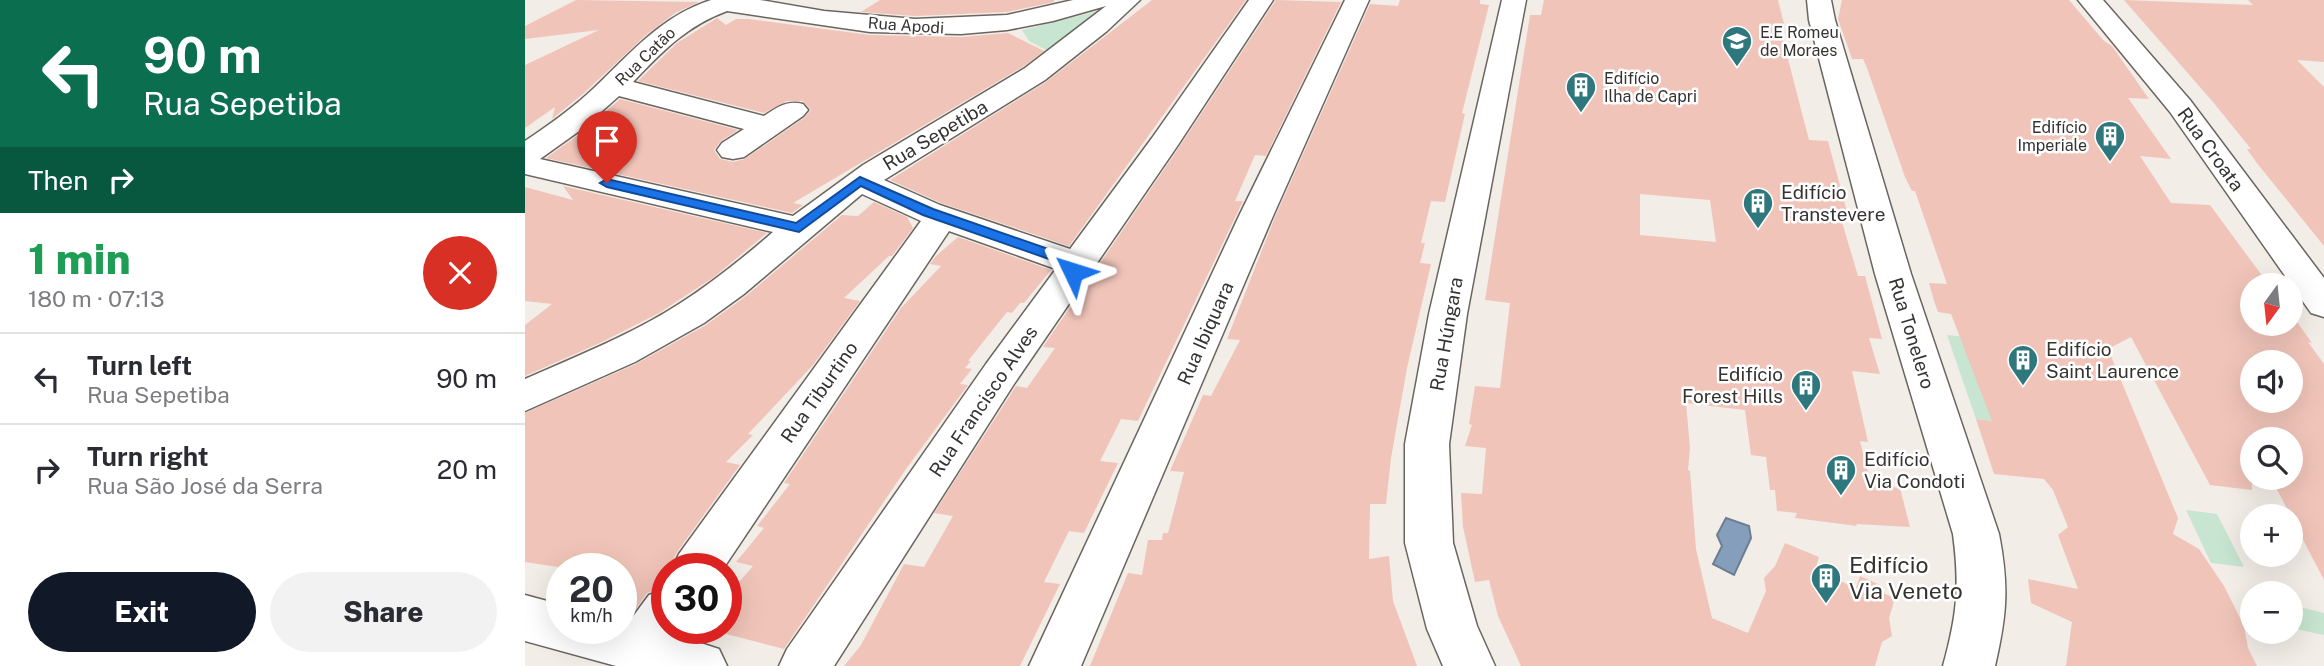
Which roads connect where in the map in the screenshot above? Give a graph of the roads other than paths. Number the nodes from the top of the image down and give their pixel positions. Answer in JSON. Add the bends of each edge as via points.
{"nodes":[{"id":1,"x":1261,"y":0,"type":"edge"},
{"id":2,"x":1357,"y":0,"type":"edge"},
{"id":3,"x":1514,"y":0,"type":"edge"},
{"id":4,"x":1819,"y":0,"type":"edge"},
{"id":5,"x":2089,"y":0,"type":"edge"},
{"id":6,"x":735,"y":1,"type":"edge"},
{"id":7,"x":1107,"y":4,"type":"edge"},
{"id":8,"x":614,"y":86,"type":"junction"},
{"id":9,"x":733,"y":150,"type":"dead end"},
{"id":10,"x":525,"y":155,"type":"edge"},
{"id":11,"x":525,"y":165,"type":"edge"},
{"id":12,"x":860,"y":181,"type":"junction"},
{"id":13,"x":943,"y":215,"type":"junction"},
{"id":14,"x":799,"y":228,"type":"junction"},
{"id":15,"x":1078,"y":264,"type":"junction"},
{"id":16,"x":2324,"y":304,"type":"edge"},
{"id":17,"x":525,"y":396,"type":"edge"},
{"id":18,"x":707,"y":553,"type":"edge"},
{"id":19,"x":525,"y":618,"type":"edge"},
{"id":20,"x":546,"y":624,"type":"edge"},
{"id":21,"x":672,"y":644,"type":"edge"},
{"id":22,"x":701,"y":666,"type":"edge"},
{"id":23,"x":805,"y":666,"type":"edge"},
{"id":24,"x":1055,"y":666,"type":"edge"},
{"id":25,"x":1469,"y":666,"type":"edge"},
{"id":26,"x":1969,"y":666,"type":"edge"}],
"edges":[{"from":1,"to":15,"type":"street","name":"Rua Francisco Alves"},
{"from":2,"to":24,"type":"street","name":"Rua Ibiquara"},
{"from":3,"to":25,"type":"street","name":"Rua Húngara","via":[[1448,314],[1427,444],[1429,543],[1452,629]]},
{"from":4,"to":26,"type":"street","name":"Rua Tonelero","via":[[1893,274],[1976,534],[1983,576],[1979,625]]},
{"from":5,"to":16,"type":"street","name":"Rua Croata","via":[[2180,106]]},
{"from":6,"to":7,"type":"street","name":"Rua Apodi","via":[[815,17],[932,29],[997,25]]},
{"from":6,"to":8,"type":"street","name":"Rua Catão","via":[[687,18],[667,31]]},
{"from":7,"to":12,"type":"street","name":"Rua Sepetiba","via":[[1046,67]]},
{"from":8,"to":9,"type":"street","via":[[780,118]]},
{"from":8,"to":10,"type":"street","name":"Rua Catão","via":[[567,127]]},
{"from":11,"to":14,"type":"street"},
{"from":12,"to":13,"type":"street"},
{"from":12,"to":14,"type":"street","name":"Rua Sepetiba"},
{"from":13,"to":15,"type":"street"},
{"from":13,"to":18,"type":"street","name":"Rua Tiburtino"},
{"from":14,"to":17,"type":"street","name":"Rua Sepetiba","via":[[675,325]]},
{"from":15,"to":23,"type":"street","name":"Rua Francisco Alves"},
{"from":19,"to":20,"type":"street"},
{"from":21,"to":22,"type":"street"}]}
